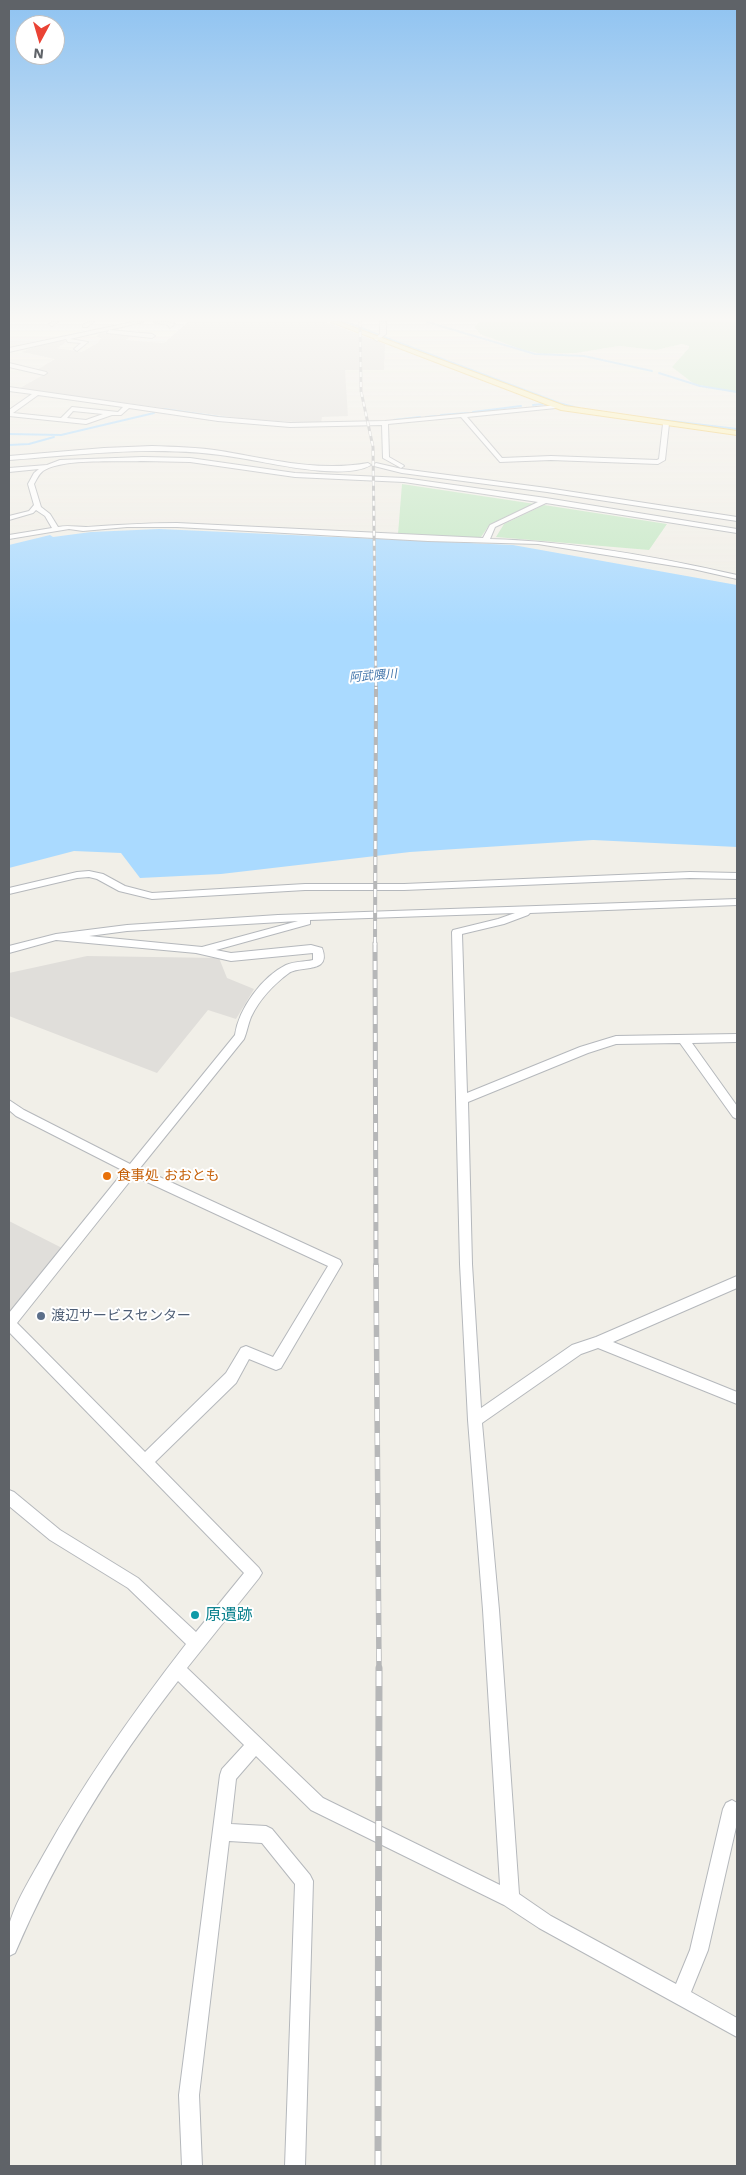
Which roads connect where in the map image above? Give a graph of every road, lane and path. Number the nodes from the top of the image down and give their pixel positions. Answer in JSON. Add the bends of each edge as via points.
{"nodes":[{"id":1,"x":385,"y":423,"type":"edge"},
{"id":2,"x":259,"y":424,"type":"edge"},
{"id":3,"x":374,"y":424,"type":"edge"},
{"id":4,"x":469,"y":424,"type":"edge"},
{"id":5,"x":663,"y":424,"type":"edge"},
{"id":6,"x":666,"y":424,"type":"junction"},
{"id":7,"x":737,"y":433,"type":"edge"},
{"id":8,"x":9,"y":458,"type":"edge"},
{"id":9,"x":368,"y":464,"type":"dead end"},
{"id":10,"x":376,"y":464,"type":"dead end"},
{"id":11,"x":47,"y":466,"type":"junction"},
{"id":12,"x":9,"y":470,"type":"edge"},
{"id":13,"x":414,"y":472,"type":"junction"},
{"id":14,"x":472,"y":479,"type":"junction"},
{"id":15,"x":404,"y":480,"type":"junction"},
{"id":16,"x":546,"y":500,"type":"junction"},
{"id":17,"x":38,"y":504,"type":"junction"},
{"id":18,"x":9,"y":518,"type":"edge"},
{"id":19,"x":737,"y":519,"type":"edge"},
{"id":20,"x":56,"y":528,"type":"junction"},
{"id":21,"x":737,"y":531,"type":"edge"},
{"id":22,"x":9,"y":537,"type":"edge"},
{"id":23,"x":486,"y":540,"type":"junction"},
{"id":24,"x":737,"y":577,"type":"edge"},
{"id":25,"x":737,"y":876,"type":"edge"},
{"id":26,"x":9,"y":891,"type":"edge"},
{"id":27,"x":737,"y":902,"type":"edge"},
{"id":28,"x":535,"y":909,"type":"junction"},
{"id":29,"x":323,"y":917,"type":"junction"},
{"id":30,"x":56,"y":937,"type":"junction"},
{"id":31,"x":9,"y":949,"type":"edge"},
{"id":32,"x":202,"y":950,"type":"junction"},
{"id":33,"x":737,"y":1038,"type":"edge"},
{"id":34,"x":683,"y":1039,"type":"junction"},
{"id":35,"x":462,"y":1100,"type":"junction"},
{"id":36,"x":9,"y":1104,"type":"edge"},
{"id":37,"x":737,"y":1114,"type":"edge"},
{"id":38,"x":132,"y":1170,"type":"junction"},
{"id":39,"x":737,"y":1282,"type":"edge"},
{"id":40,"x":9,"y":1323,"type":"edge"},
{"id":41,"x":598,"y":1342,"type":"junction"},
{"id":42,"x":737,"y":1398,"type":"edge"},
{"id":43,"x":475,"y":1420,"type":"junction"},
{"id":44,"x":145,"y":1462,"type":"junction"},
{"id":45,"x":9,"y":1497,"type":"edge"},
{"id":46,"x":195,"y":1642,"type":"junction"},
{"id":47,"x":176,"y":1668,"type":"junction"},
{"id":48,"x":255,"y":1745,"type":"junction"},
{"id":49,"x":737,"y":1812,"type":"edge"},
{"id":50,"x":220,"y":1832,"type":"junction"},
{"id":51,"x":510,"y":1899,"type":"junction"},
{"id":52,"x":9,"y":1948,"type":"edge"},
{"id":53,"x":680,"y":1996,"type":"junction"},
{"id":54,"x":737,"y":2028,"type":"edge"},
{"id":55,"x":192,"y":2166,"type":"edge"},
{"id":56,"x":295,"y":2166,"type":"edge"}],
"edges":[{"from":1,"to":13,"type":"street","via":[[386,458]]},
{"from":2,"to":3,"type":"street"},
{"from":4,"to":6,"type":"street","via":[[500,460],[551,458],[658,462],[662,460]]},
{"from":5,"to":6,"type":"main road"},
{"from":6,"to":7,"type":"main road"},
{"from":8,"to":9,"type":"street","via":[[173,449],[209,451],[317,468],[346,469]]},
{"from":10,"to":13,"type":"street"},
{"from":11,"to":12,"type":"street"},
{"from":11,"to":15,"type":"street","via":[[60,462],[190,460],[302,476]]},
{"from":11,"to":17,"type":"street","via":[[31,484]]},
{"from":13,"to":14,"type":"street"},
{"from":14,"to":15,"type":"street"},
{"from":14,"to":19,"type":"street"},
{"from":15,"to":16,"type":"street"},
{"from":16,"to":21,"type":"street"},
{"from":16,"to":23,"type":"street","via":[[492,526]]},
{"from":17,"to":18,"type":"street","via":[[31,512]]},
{"from":17,"to":20,"type":"street","via":[[40,511],[48,515]]},
{"from":20,"to":22,"type":"street"},
{"from":20,"to":23,"type":"street","via":[[177,526]]},
{"from":23,"to":24,"type":"street","via":[[538,542],[595,550]]},
{"from":25,"to":26,"type":"street","via":[[690,875],[404,887],[305,887],[152,896],[122,890],[100,876],[90,874]]},
{"from":27,"to":28,"type":"street"},
{"from":28,"to":29,"type":"street"},
{"from":28,"to":35,"type":"street","via":[[500,922],[457,932]]},
{"from":29,"to":30,"type":"street","via":[[128,928]]},
{"from":29,"to":32,"type":"street"},
{"from":30,"to":31,"type":"street"},
{"from":30,"to":32,"type":"street"},
{"from":32,"to":38,"type":"street","via":[[230,957],[311,949],[318,951],[319,956],[314,964],[289,968],[256,1000],[244,1018],[240,1036]]},
{"from":33,"to":34,"type":"street"},
{"from":34,"to":35,"type":"street","via":[[616,1040]]},
{"from":34,"to":37,"type":"street"},
{"from":35,"to":43,"type":"street","via":[[466,1264]]},
{"from":36,"to":38,"type":"street","via":[[20,1114]]},
{"from":38,"to":40,"type":"street"},
{"from":38,"to":44,"type":"street","via":[[336,1264],[276,1364],[246,1352],[231,1378]]},
{"from":39,"to":41,"type":"street"},
{"from":40,"to":44,"type":"street"},
{"from":41,"to":42,"type":"street"},
{"from":41,"to":43,"type":"street","via":[[577,1349]]},
{"from":43,"to":51,"type":"street"},
{"from":44,"to":46,"type":"street","via":[[254,1573]]},
{"from":45,"to":46,"type":"street","via":[[55,1534],[133,1583]]},
{"from":46,"to":47,"type":"street"},
{"from":47,"to":48,"type":"street"},
{"from":47,"to":52,"type":"street","via":[[77,1812],[39,1880]]},
{"from":48,"to":50,"type":"street","via":[[228,1775]]},
{"from":48,"to":51,"type":"street","via":[[317,1804]]},
{"from":49,"to":53,"type":"street","via":[[732,1809],[699,1950]]},
{"from":50,"to":55,"type":"street","via":[[189,2095]]},
{"from":50,"to":56,"type":"street","via":[[266,1835],[304,1881]]},
{"from":51,"to":53,"type":"street","via":[[545,1922]]},
{"from":53,"to":54,"type":"street"}]}
